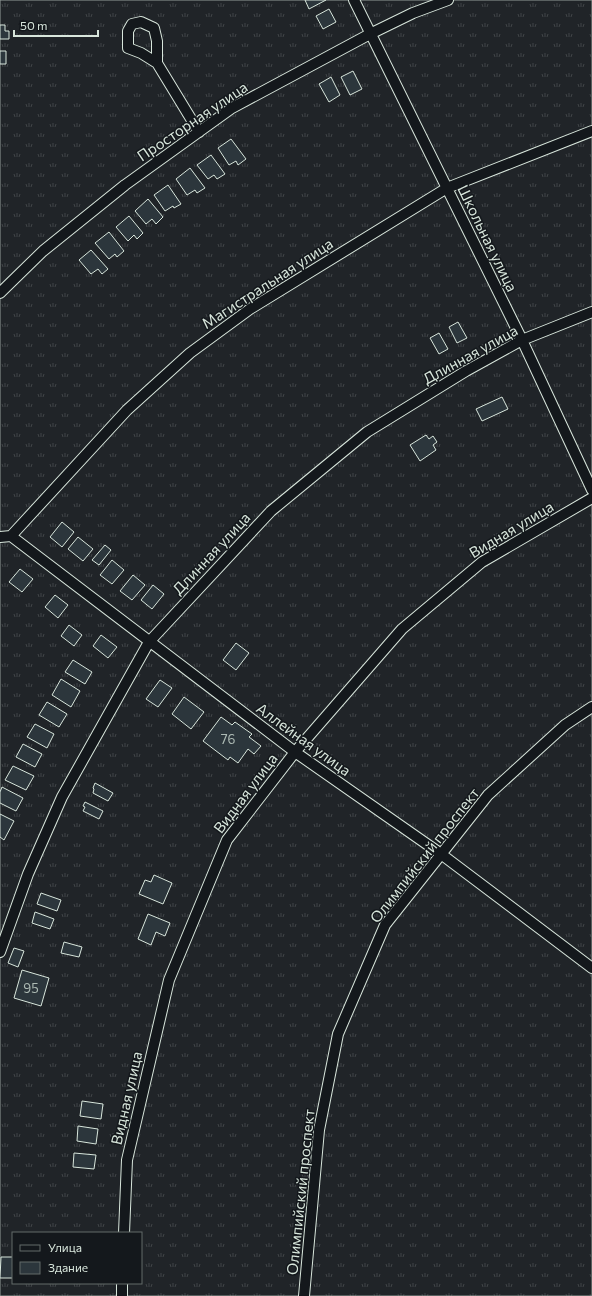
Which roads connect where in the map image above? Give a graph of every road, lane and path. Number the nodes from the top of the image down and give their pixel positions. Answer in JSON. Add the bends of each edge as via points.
{"nodes":[{"id":1,"x":354,"y":0,"type":"edge"},
{"id":2,"x":448,"y":0,"type":"edge"},
{"id":3,"x":370,"y":34,"type":"junction"},
{"id":4,"x":157,"y":63,"type":"dead end"},
{"id":5,"x":592,"y":131,"type":"edge"},
{"id":6,"x":199,"y":132,"type":"junction"},
{"id":7,"x":446,"y":188,"type":"junction"},
{"id":8,"x":0,"y":294,"type":"edge"},
{"id":9,"x":592,"y":312,"type":"edge"},
{"id":10,"x":522,"y":340,"type":"junction"},
{"id":11,"x":592,"y":490,"type":"edge"},
{"id":12,"x":592,"y":498,"type":"edge"},
{"id":13,"x":11,"y":536,"type":"junction"},
{"id":14,"x":0,"y":537,"type":"edge"},
{"id":15,"x":149,"y":642,"type":"junction"},
{"id":16,"x":592,"y":707,"type":"edge"},
{"id":17,"x":295,"y":752,"type":"junction"},
{"id":18,"x":441,"y":854,"type":"junction"},
{"id":19,"x":0,"y":952,"type":"edge"},
{"id":20,"x":592,"y":968,"type":"edge"},
{"id":21,"x":124,"y":1232,"type":"edge"},
{"id":22,"x":122,"y":1284,"type":"edge"},
{"id":23,"x":122,"y":1296,"type":"edge"},
{"id":24,"x":304,"y":1296,"type":"edge"}],
"edges":[{"from":1,"to":3,"type":"street","name":"Школьная улица"},
{"from":2,"to":3,"type":"street","name":"Просторная улица","via":[[413,13]]},
{"from":3,"to":6,"type":"street","name":"Просторная улица","via":[[232,108]]},
{"from":3,"to":7,"type":"street","name":"Школьная улица"},
{"from":4,"to":6,"type":"street"},
{"from":5,"to":7,"type":"street","name":"Магистральная улица"},
{"from":6,"to":8,"type":"street","name":"Просторная улица","via":[[125,185],[43,251]]},
{"from":7,"to":10,"type":"street","name":"Школьная улица"},
{"from":7,"to":13,"type":"street","name":"Магистральная улица","via":[[250,309],[190,354],[127,410]]},
{"from":9,"to":10,"type":"street","name":"Длинная улица"},
{"from":10,"to":11,"type":"street","name":"Школьная улица"},
{"from":10,"to":15,"type":"street","name":"Длинная улица","via":[[367,432],[271,511]]},
{"from":12,"to":17,"type":"street","name":"Видная улица","via":[[482,562],[402,629]]},
{"from":13,"to":14,"type":"street"},
{"from":13,"to":15,"type":"street","name":"Аллейная улица"},
{"from":15,"to":17,"type":"street","name":"Аллейная улица"},
{"from":15,"to":19,"type":"street","name":"Длинная улица","via":[[62,797],[28,874]]},
{"from":16,"to":18,"type":"street","name":"Олимпийский проспект","via":[[565,725],[488,795]]},
{"from":17,"to":18,"type":"street","name":"Аллейная улица"},
{"from":17,"to":21,"type":"street","name":"Видная улица","via":[[227,840],[169,980],[127,1160]]},
{"from":18,"to":20,"type":"street","name":"Аллейная улица"},
{"from":18,"to":24,"type":"street","name":"Олимпийский проспект","via":[[385,925],[338,1034],[319,1130]]},
{"from":22,"to":23,"type":"street"}]}
